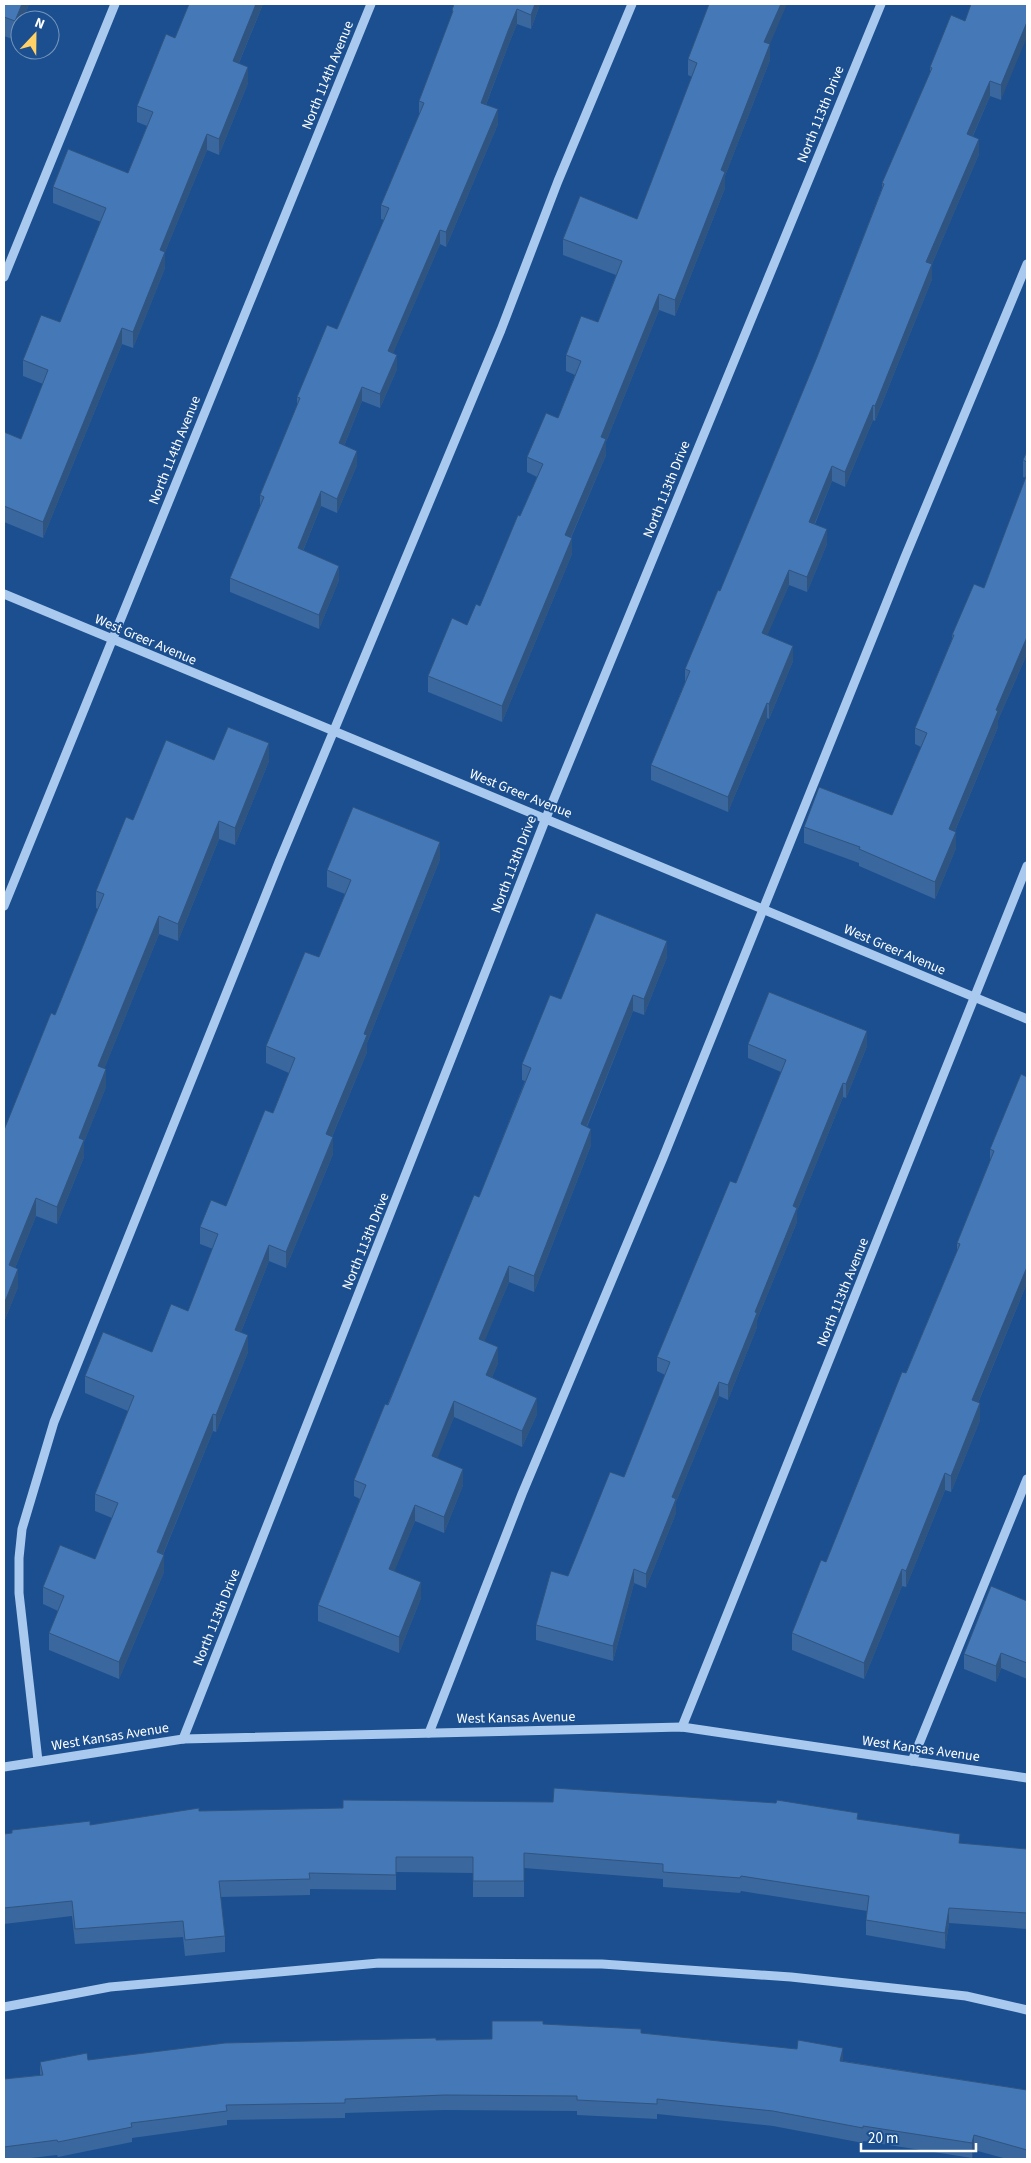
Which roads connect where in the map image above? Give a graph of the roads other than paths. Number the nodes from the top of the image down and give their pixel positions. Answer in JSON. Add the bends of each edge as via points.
{"nodes":[{"id":1,"x":115,"y":4,"type":"edge"},
{"id":2,"x":371,"y":4,"type":"edge"},
{"id":3,"x":632,"y":4,"type":"edge"},
{"id":4,"x":881,"y":4,"type":"edge"},
{"id":5,"x":1027,"y":264,"type":"edge"},
{"id":6,"x":4,"y":277,"type":"edge"},
{"id":7,"x":4,"y":594,"type":"edge"},
{"id":8,"x":111,"y":640,"type":"junction"},
{"id":9,"x":333,"y":732,"type":"junction"},
{"id":10,"x":546,"y":818,"type":"junction"},
{"id":11,"x":1027,"y":866,"type":"edge"},
{"id":12,"x":4,"y":906,"type":"edge"},
{"id":13,"x":764,"y":909,"type":"junction"},
{"id":14,"x":974,"y":998,"type":"junction"},
{"id":15,"x":1027,"y":1019,"type":"edge"},
{"id":16,"x":1027,"y":1479,"type":"edge"},
{"id":17,"x":682,"y":1727,"type":"junction"},
{"id":18,"x":429,"y":1733,"type":"junction"},
{"id":19,"x":183,"y":1739,"type":"junction"},
{"id":20,"x":38,"y":1761,"type":"junction"},
{"id":21,"x":912,"y":1761,"type":"junction"},
{"id":22,"x":4,"y":1767,"type":"edge"},
{"id":23,"x":1027,"y":1778,"type":"edge"},
{"id":24,"x":4,"y":2007,"type":"edge"},
{"id":25,"x":1027,"y":2010,"type":"edge"}],
"edges":[{"from":1,"to":6,"type":"street"},
{"from":2,"to":8,"type":"street","name":"North 114th Avenue"},
{"from":3,"to":9,"type":"street","via":[[558,181],[501,330]]},
{"from":4,"to":10,"type":"street","name":"North 113th Drive"},
{"from":5,"to":13,"type":"street"},
{"from":7,"to":8,"type":"street","name":"West Greer Avenue"},
{"from":8,"to":9,"type":"street","name":"West Greer Avenue"},
{"from":8,"to":12,"type":"street","name":"North 114th Avenue"},
{"from":9,"to":10,"type":"street","name":"West Greer Avenue"},
{"from":9,"to":20,"type":"street","via":[[68,1386],[30,1501],[22,1529],[18,1593]]},
{"from":10,"to":13,"type":"street","name":"West Greer Avenue"},
{"from":10,"to":19,"type":"street","name":"North 113th Drive"},
{"from":11,"to":14,"type":"street","name":"North 113th Avenue"},
{"from":13,"to":14,"type":"street","name":"West Greer Avenue"},
{"from":13,"to":18,"type":"street","via":[[522,1494]]},
{"from":14,"to":15,"type":"street","name":"West Greer Avenue"},
{"from":14,"to":17,"type":"street","name":"North 113th Avenue"},
{"from":16,"to":21,"type":"street"},
{"from":17,"to":18,"type":"street","name":"West Kansas Avenue"},
{"from":17,"to":21,"type":"street","name":"West Kansas Avenue"},
{"from":18,"to":19,"type":"street","name":"West Kansas Avenue"},
{"from":19,"to":20,"type":"street","name":"West Kansas Avenue"},
{"from":20,"to":22,"type":"street","name":"West Kansas Avenue"},
{"from":21,"to":23,"type":"street","name":"West Kansas Avenue"},
{"from":24,"to":25,"type":"street","via":[[110,1987],[388,1963],[602,1964],[791,1977],[966,1996]]}]}
